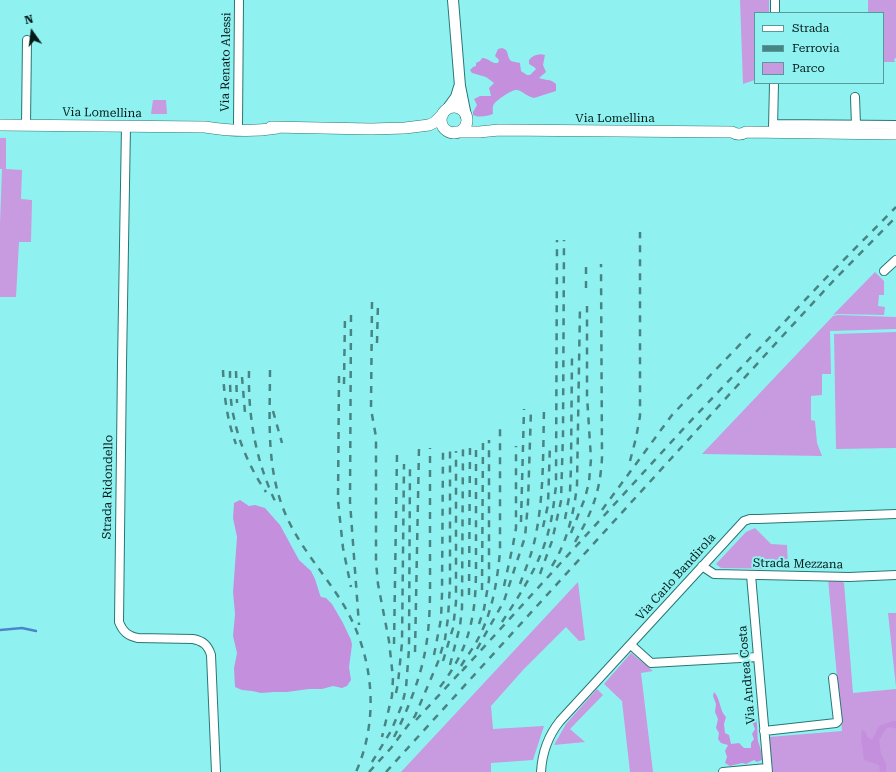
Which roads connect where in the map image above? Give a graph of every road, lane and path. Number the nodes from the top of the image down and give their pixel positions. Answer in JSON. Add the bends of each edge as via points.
{"nodes":[{"id":1,"x":239,"y":0,"type":"edge"},
{"id":2,"x":453,"y":0,"type":"edge"},
{"id":3,"x":775,"y":0,"type":"edge"},
{"id":4,"x":775,"y":12,"type":"edge"},
{"id":5,"x":27,"y":40,"type":"dead end"},
{"id":6,"x":774,"y":84,"type":"edge"},
{"id":7,"x":460,"y":86,"type":"junction"},
{"id":8,"x":855,"y":97,"type":"dead end"},
{"id":9,"x":445,"y":111,"type":"junction"},
{"id":10,"x":466,"y":117,"type":"junction"},
{"id":11,"x":238,"y":124,"type":"junction"},
{"id":12,"x":0,"y":125,"type":"edge"},
{"id":13,"x":856,"y":125,"type":"junction"},
{"id":14,"x":26,"y":126,"type":"junction"},
{"id":15,"x":126,"y":126,"type":"junction"},
{"id":16,"x":896,"y":126,"type":"edge"},
{"id":17,"x":205,"y":127,"type":"junction"},
{"id":18,"x":277,"y":128,"type":"junction"},
{"id":19,"x":371,"y":129,"type":"junction"},
{"id":20,"x":773,"y":129,"type":"junction"},
{"id":21,"x":499,"y":130,"type":"junction"},
{"id":22,"x":451,"y":132,"type":"junction"},
{"id":23,"x":896,"y":134,"type":"edge"},
{"id":24,"x":896,"y":260,"type":"edge"},
{"id":25,"x":884,"y":271,"type":"dead end"},
{"id":26,"x":896,"y":514,"type":"edge"},
{"id":27,"x":702,"y":566,"type":"junction"},
{"id":28,"x":751,"y":575,"type":"junction"},
{"id":29,"x":896,"y":575,"type":"edge"},
{"id":30,"x":631,"y":645,"type":"junction"},
{"id":31,"x":758,"y":657,"type":"junction"},
{"id":32,"x":833,"y":678,"type":"dead end"},
{"id":33,"x":764,"y":731,"type":"junction"},
{"id":34,"x":767,"y":770,"type":"edge"},
{"id":35,"x":216,"y":772,"type":"edge"},
{"id":36,"x":541,"y":772,"type":"edge"},
{"id":37,"x":723,"y":772,"type":"edge"}],
"edges":[{"from":1,"to":11,"type":"street","name":"Via Renato Alessi"},
{"from":2,"to":7,"type":"street"},
{"from":3,"to":4,"type":"street"},
{"from":5,"to":14,"type":"street"},
{"from":6,"to":20,"type":"street"},
{"from":7,"to":9,"type":"street","via":[[456,97]]},
{"from":7,"to":10,"type":"street"},
{"from":8,"to":13,"type":"street"},
{"from":9,"to":10,"type":"main road","name":"Via Lomellina","via":[[457,107]]},
{"from":9,"to":19,"type":"main road","name":"Via Lomellina","via":[[435,122],[424,126]]},
{"from":9,"to":22,"type":"main road","via":[[442,123]]},
{"from":10,"to":21,"type":"main road","name":"Via Lomellina","via":[[477,126]]},
{"from":10,"to":22,"type":"main road","via":[[462,129]]},
{"from":11,"to":17,"type":"main road","name":"Via Lomellina"},
{"from":11,"to":18,"type":"main road","name":"Via Lomellina"},
{"from":12,"to":14,"type":"main road","name":"Via Lomellina"},
{"from":13,"to":16,"type":"street","name":"Via Lomellina"},
{"from":13,"to":20,"type":"street","name":"Via Lomellina"},
{"from":14,"to":15,"type":"main road","name":"Via Lomellina"},
{"from":15,"to":17,"type":"main road","name":"Via Lomellina"},
{"from":15,"to":35,"type":"street","name":"Strada Ridondello","via":[[119,622],[124,632],[132,637],[193,638],[206,644],[211,655]]},
{"from":17,"to":18,"type":"main road","name":"Via Lomellina","via":[[259,131]]},
{"from":18,"to":19,"type":"main road","name":"Via Lomellina"},
{"from":19,"to":22,"type":"main road","name":"Via Lomellina","via":[[416,133],[437,130]]},
{"from":20,"to":21,"type":"main road","name":"Via Lomellina","via":[[746,132]]},
{"from":20,"to":23,"type":"main road","name":"Via Lomellina"},
{"from":21,"to":22,"type":"main road","name":"Via Lomellina"},
{"from":24,"to":25,"type":"street"},
{"from":26,"to":27,"type":"street","name":"Via Carlo Bandirola","via":[[750,519],[744,521]]},
{"from":27,"to":28,"type":"street","name":"Strada Mezzana","via":[[714,574]]},
{"from":27,"to":30,"type":"street","name":"Via Carlo Bandirola"},
{"from":28,"to":29,"type":"street","name":"Strada Mezzana"},
{"from":28,"to":31,"type":"street","name":"Via Andrea Costa"},
{"from":30,"to":31,"type":"street","via":[[651,663]]},
{"from":30,"to":36,"type":"street","name":"Via Carlo Bandirola","via":[[555,727],[545,747]]},
{"from":31,"to":33,"type":"street","name":"Via Andrea Costa"},
{"from":32,"to":33,"type":"street","via":[[838,721],[836,723]]},
{"from":33,"to":34,"type":"street","name":"Via Andrea Costa"},
{"from":34,"to":37,"type":"street"}]}
